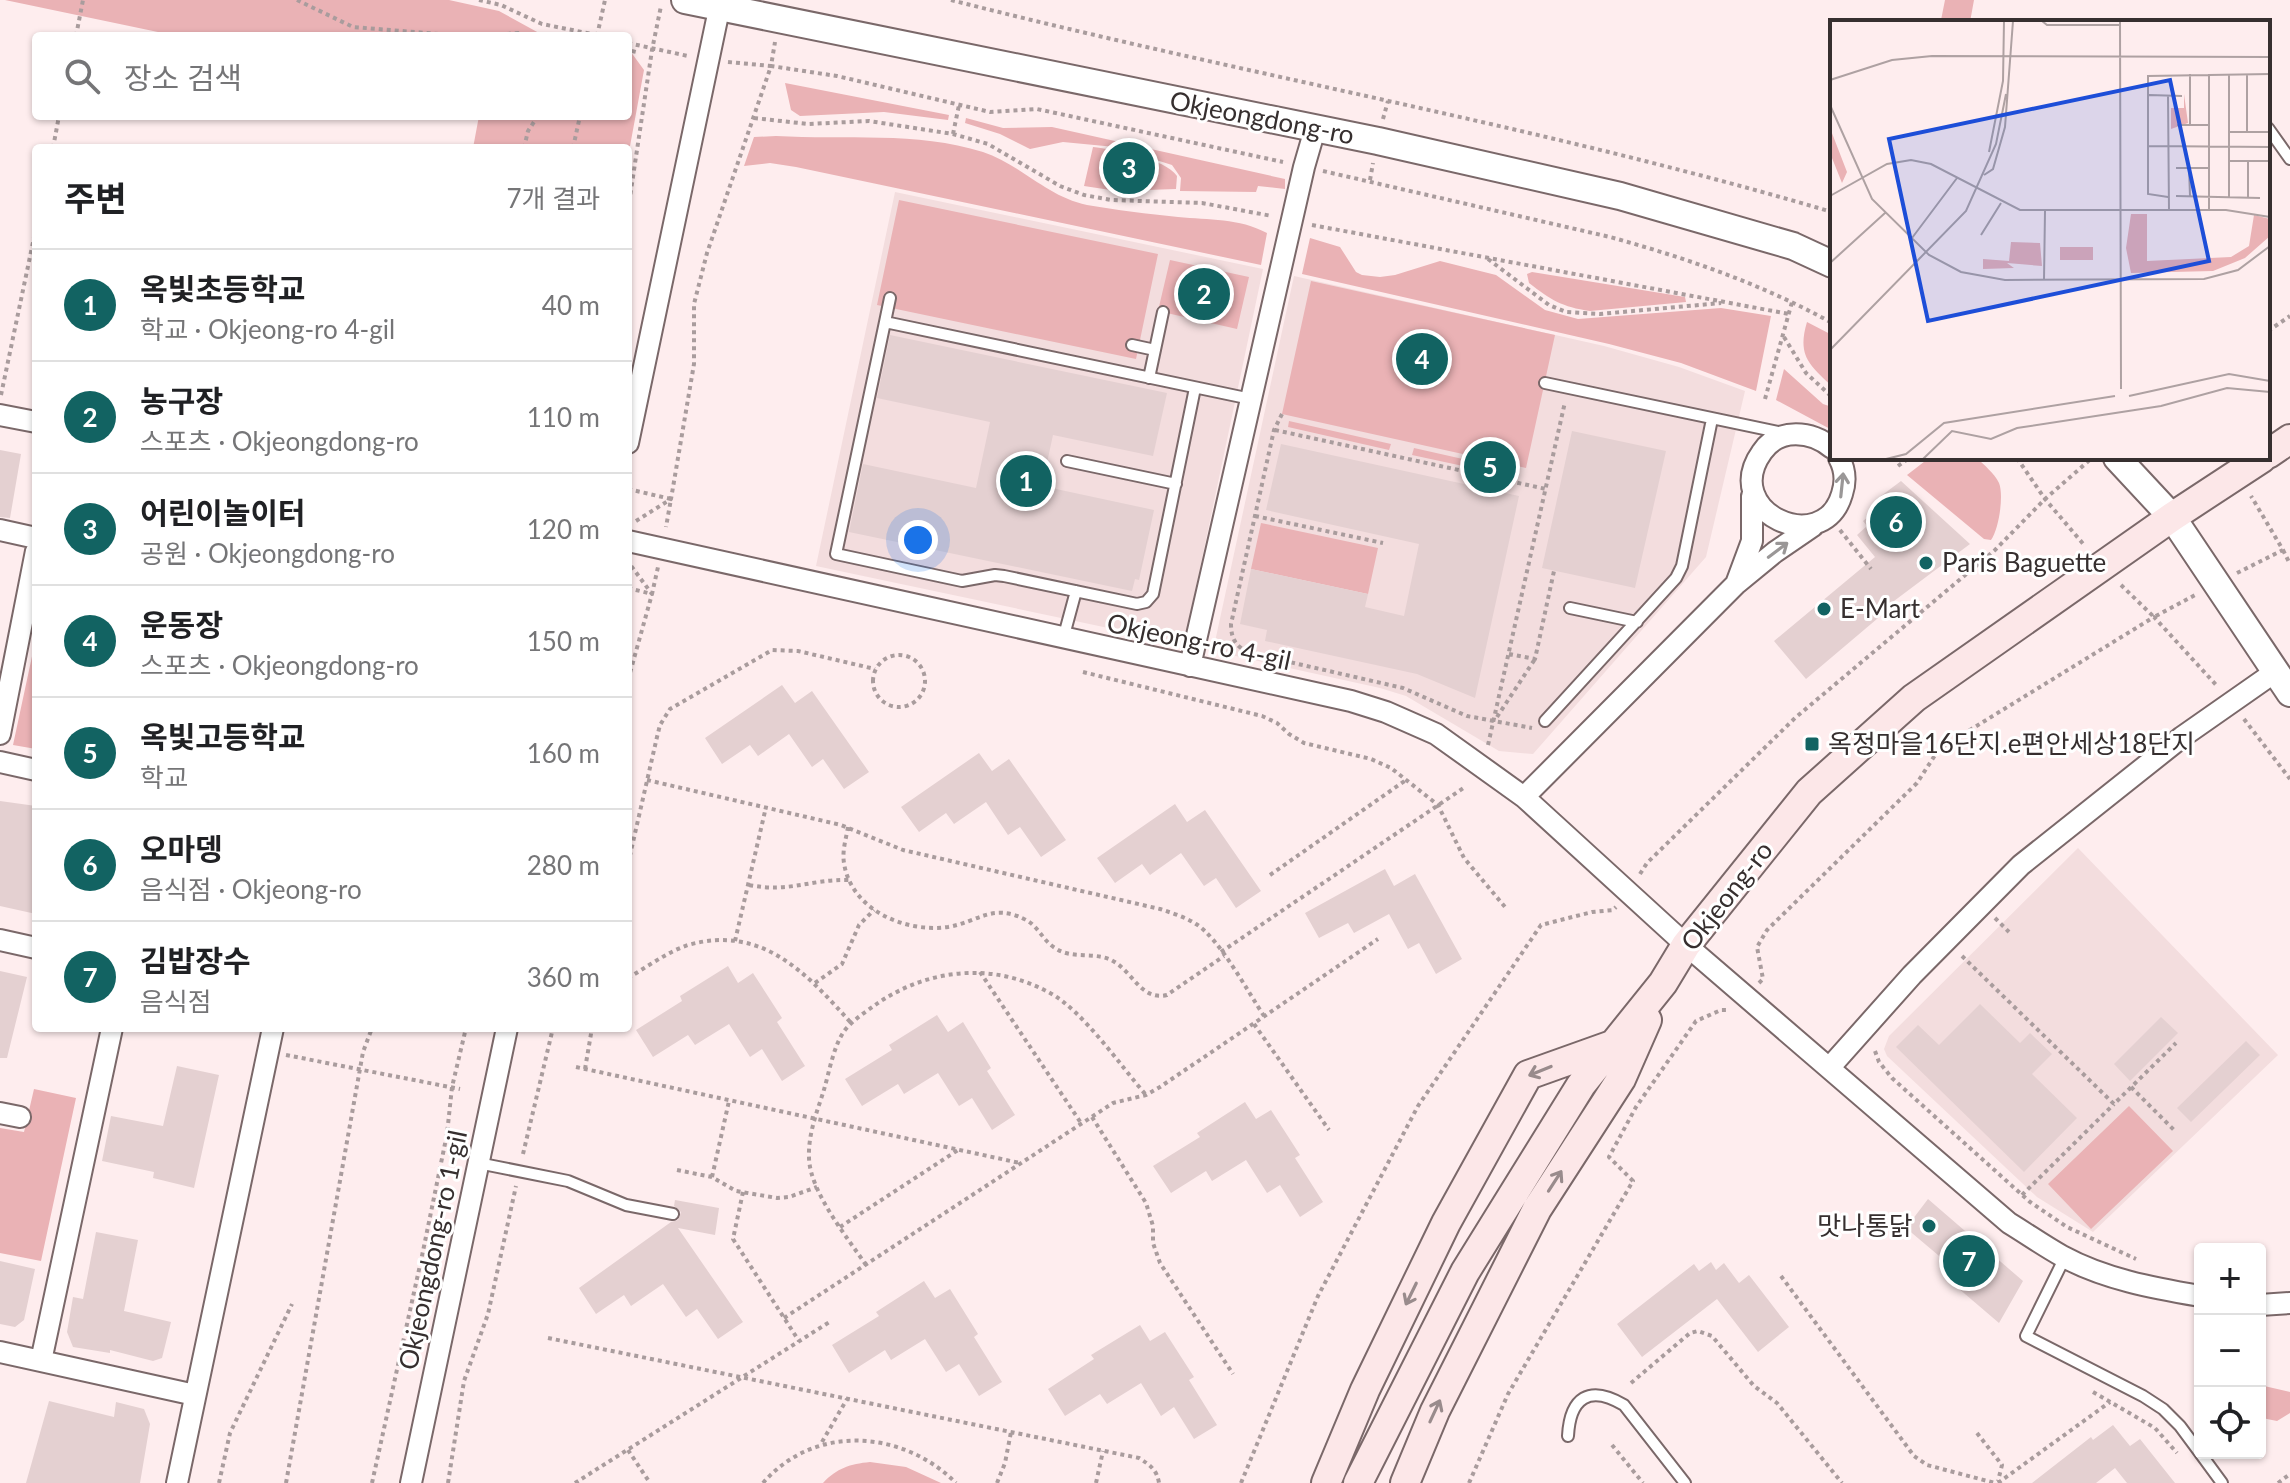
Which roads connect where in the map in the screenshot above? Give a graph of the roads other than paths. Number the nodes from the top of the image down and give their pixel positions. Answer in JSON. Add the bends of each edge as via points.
{"nodes":[{"id":1,"x":685,"y":0,"type":"edge"},
{"id":2,"x":720,"y":4,"type":"edge"},
{"id":3,"x":1315,"y":129,"type":"junction"},
{"id":4,"x":2270,"y":131,"type":"edge"},
{"id":5,"x":2290,"y":159,"type":"edge"},
{"id":6,"x":1830,"y":263,"type":"edge"},
{"id":7,"x":890,"y":298,"type":"dead end"},
{"id":8,"x":1163,"y":312,"type":"dead end"},
{"id":9,"x":885,"y":322,"type":"junction"},
{"id":10,"x":1132,"y":345,"type":"dead end"},
{"id":11,"x":1155,"y":350,"type":"junction"},
{"id":12,"x":1149,"y":378,"type":"junction"},
{"id":13,"x":1545,"y":383,"type":"dead end"},
{"id":14,"x":1195,"y":388,"type":"junction"},
{"id":15,"x":1251,"y":400,"type":"junction"},
{"id":16,"x":0,"y":415,"type":"edge"},
{"id":17,"x":1712,"y":419,"type":"junction"},
{"id":18,"x":32,"y":421,"type":"edge"},
{"id":19,"x":632,"y":424,"type":"edge"},
{"id":20,"x":1789,"y":435,"type":"junction"},
{"id":21,"x":2290,"y":439,"type":"edge"},
{"id":22,"x":1830,"y":447,"type":"edge"},
{"id":23,"x":2270,"y":453,"type":"edge"},
{"id":24,"x":1840,"y":460,"type":"edge"},
{"id":25,"x":2119,"y":460,"type":"edge"},
{"id":26,"x":2259,"y":460,"type":"edge"},
{"id":27,"x":1067,"y":461,"type":"dead end"},
{"id":28,"x":1752,"y":480,"type":"junction"},
{"id":29,"x":1176,"y":484,"type":"junction"},
{"id":30,"x":1825,"y":517,"type":"junction"},
{"id":31,"x":2172,"y":517,"type":"junction"},
{"id":32,"x":0,"y":530,"type":"edge"},
{"id":33,"x":32,"y":537,"type":"edge"},
{"id":34,"x":632,"y":542,"type":"edge"},
{"id":35,"x":32,"y":571,"type":"edge"},
{"id":36,"x":1736,"y":584,"type":"junction"},
{"id":37,"x":1076,"y":591,"type":"junction"},
{"id":38,"x":1570,"y":608,"type":"dead end"},
{"id":39,"x":1637,"y":622,"type":"junction"},
{"id":40,"x":1063,"y":639,"type":"junction"},
{"id":41,"x":1190,"y":666,"type":"junction"},
{"id":42,"x":2283,"y":683,"type":"edge"},
{"id":43,"x":1545,"y":721,"type":"road end"},
{"id":44,"x":0,"y":734,"type":"edge"},
{"id":45,"x":0,"y":762,"type":"edge"},
{"id":46,"x":32,"y":769,"type":"edge"},
{"id":47,"x":1524,"y":797,"type":"junction"},
{"id":48,"x":0,"y":940,"type":"edge"},
{"id":49,"x":1686,"y":945,"type":"junction"},
{"id":50,"x":32,"y":947,"type":"edge"},
{"id":51,"x":1663,"y":983,"type":"junction"},
{"id":52,"x":111,"y":1032,"type":"edge"},
{"id":53,"x":272,"y":1032,"type":"edge"},
{"id":54,"x":506,"y":1032,"type":"edge"},
{"id":55,"x":1613,"y":1045,"type":"junction"},
{"id":56,"x":1830,"y":1067,"type":"junction"},
{"id":57,"x":478,"y":1163,"type":"junction"},
{"id":58,"x":673,"y":1214,"type":"dead end"},
{"id":59,"x":2065,"y":1257,"type":"junction"},
{"id":60,"x":2194,"y":1295,"type":"edge"},
{"id":61,"x":2290,"y":1303,"type":"edge"},
{"id":62,"x":2266,"y":1305,"type":"edge"},
{"id":63,"x":0,"y":1352,"type":"edge"},
{"id":64,"x":41,"y":1361,"type":"junction"},
{"id":65,"x":195,"y":1395,"type":"junction"},
{"id":66,"x":1568,"y":1436,"type":"dead end"},
{"id":67,"x":2194,"y":1445,"type":"edge"},
{"id":68,"x":2204,"y":1459,"type":"edge"},
{"id":69,"x":177,"y":1483,"type":"edge"},
{"id":70,"x":411,"y":1483,"type":"edge"},
{"id":71,"x":1326,"y":1483,"type":"edge"},
{"id":72,"x":1358,"y":1483,"type":"edge"},
{"id":73,"x":1405,"y":1483,"type":"edge"},
{"id":74,"x":1685,"y":1483,"type":"edge"},
{"id":75,"x":2222,"y":1483,"type":"edge"}],
"edges":[{"from":1,"to":2,"type":"street","name":"Okjeongdong-ro"},
{"from":2,"to":3,"type":"street","name":"Okjeongdong-ro"},
{"from":2,"to":19,"type":"street"},
{"from":3,"to":6,"type":"street","name":"Okjeongdong-ro","via":[[1620,196],[1793,246]]},
{"from":3,"to":15,"type":"street"},
{"from":4,"to":5,"type":"lane"},
{"from":7,"to":9,"type":"lane"},
{"from":8,"to":11,"type":"lane"},
{"from":9,"to":12,"type":"lane"},
{"from":9,"to":37,"type":"lane","via":[[836,554],[962,581],[995,575]]},
{"from":10,"to":11,"type":"lane"},
{"from":11,"to":12,"type":"lane"},
{"from":12,"to":14,"type":"lane"},
{"from":13,"to":17,"type":"lane"},
{"from":14,"to":15,"type":"lane"},
{"from":14,"to":29,"type":"lane"},
{"from":15,"to":41,"type":"street"},
{"from":16,"to":18,"type":"street"},
{"from":17,"to":20,"type":"lane"},
{"from":17,"to":39,"type":"lane","via":[[1682,566],[1669,589]]},
{"from":20,"to":22,"type":"street","via":[[1813,435]]},
{"from":20,"to":28,"type":"street","via":[[1764,448],[1754,463]]},
{"from":21,"to":23,"type":"main road"},
{"from":30,"to":24,"type":"street","one_way":true,"via":[[1845,483]]},
{"from":25,"to":31,"type":"street"},
{"from":26,"to":31,"type":"main road","name":"Okjeong-ro"},
{"from":27,"to":29,"type":"lane"},
{"from":28,"to":30,"type":"street","via":[[1758,503],[1781,523],[1809,525]]},
{"from":28,"to":36,"type":"street","via":[[1752,541]]},
{"from":29,"to":37,"type":"lane","via":[[1151,599],[1137,604]]},
{"from":36,"to":30,"type":"street","one_way":true},
{"from":31,"to":42,"type":"street"},
{"from":31,"to":49,"type":"main road","name":"Okjeong-ro","via":[[1914,698],[1809,792]]},
{"from":32,"to":33,"type":"street"},
{"from":34,"to":40,"type":"street","name":"Okjeong-ro 4-gil"},
{"from":35,"to":44,"type":"street"},
{"from":36,"to":47,"type":"street"},
{"from":37,"to":40,"type":"lane"},
{"from":38,"to":39,"type":"lane"},
{"from":39,"to":43,"type":"lane"},
{"from":40,"to":41,"type":"street","name":"Okjeong-ro 4-gil"},
{"from":41,"to":47,"type":"street","name":"Okjeong-ro 4-gil","via":[[1386,712],[1436,734]]},
{"from":42,"to":56,"type":"street","via":[[2182,737],[2021,865]]},
{"from":45,"to":46,"type":"street"},
{"from":47,"to":49,"type":"street","name":"Okjeong-ro 4-gil"},
{"from":48,"to":50,"type":"street"},
{"from":49,"to":51,"type":"main road","name":"Okjeong-ro"},
{"from":49,"to":56,"type":"street","name":"Okjeong-ro 4-gil"},
{"from":51,"to":55,"type":"main road","name":"Okjeong-ro"},
{"from":73,"to":51,"type":"main road","one_way":true,"via":[[1435,1411],[1537,1209],[1621,1079]]},
{"from":52,"to":64,"type":"street"},
{"from":53,"to":65,"type":"street"},
{"from":54,"to":57,"type":"street","name":"Okjeongdong-ro 1-gil"},
{"from":55,"to":71,"type":"main road","one_way":true,"via":[[1528,1075],[1446,1223]]},
{"from":55,"to":72,"type":"main road","name":"Okjeong-ro","via":[[1581,1085],[1465,1272]]},
{"from":56,"to":59,"type":"street","name":"Okjeong-ro 4-gil","via":[[2009,1223]]},
{"from":57,"to":58,"type":"lane","via":[[580,1185],[626,1205]]},
{"from":57,"to":70,"type":"street","name":"Okjeongdong-ro 1-gil"},
{"from":59,"to":60,"type":"street","name":"Okjeong-ro 4-gil","via":[[2111,1276]]},
{"from":59,"to":67,"type":"lane","via":[[2026,1336],[2143,1396],[2163,1409]]},
{"from":61,"to":62,"type":"street"},
{"from":63,"to":64,"type":"street"},
{"from":64,"to":65,"type":"street"},
{"from":65,"to":69,"type":"street"},
{"from":66,"to":74,"type":"lane","via":[[1571,1411],[1578,1402],[1599,1395],[1613,1398]]},
{"from":68,"to":75,"type":"lane"}]}
